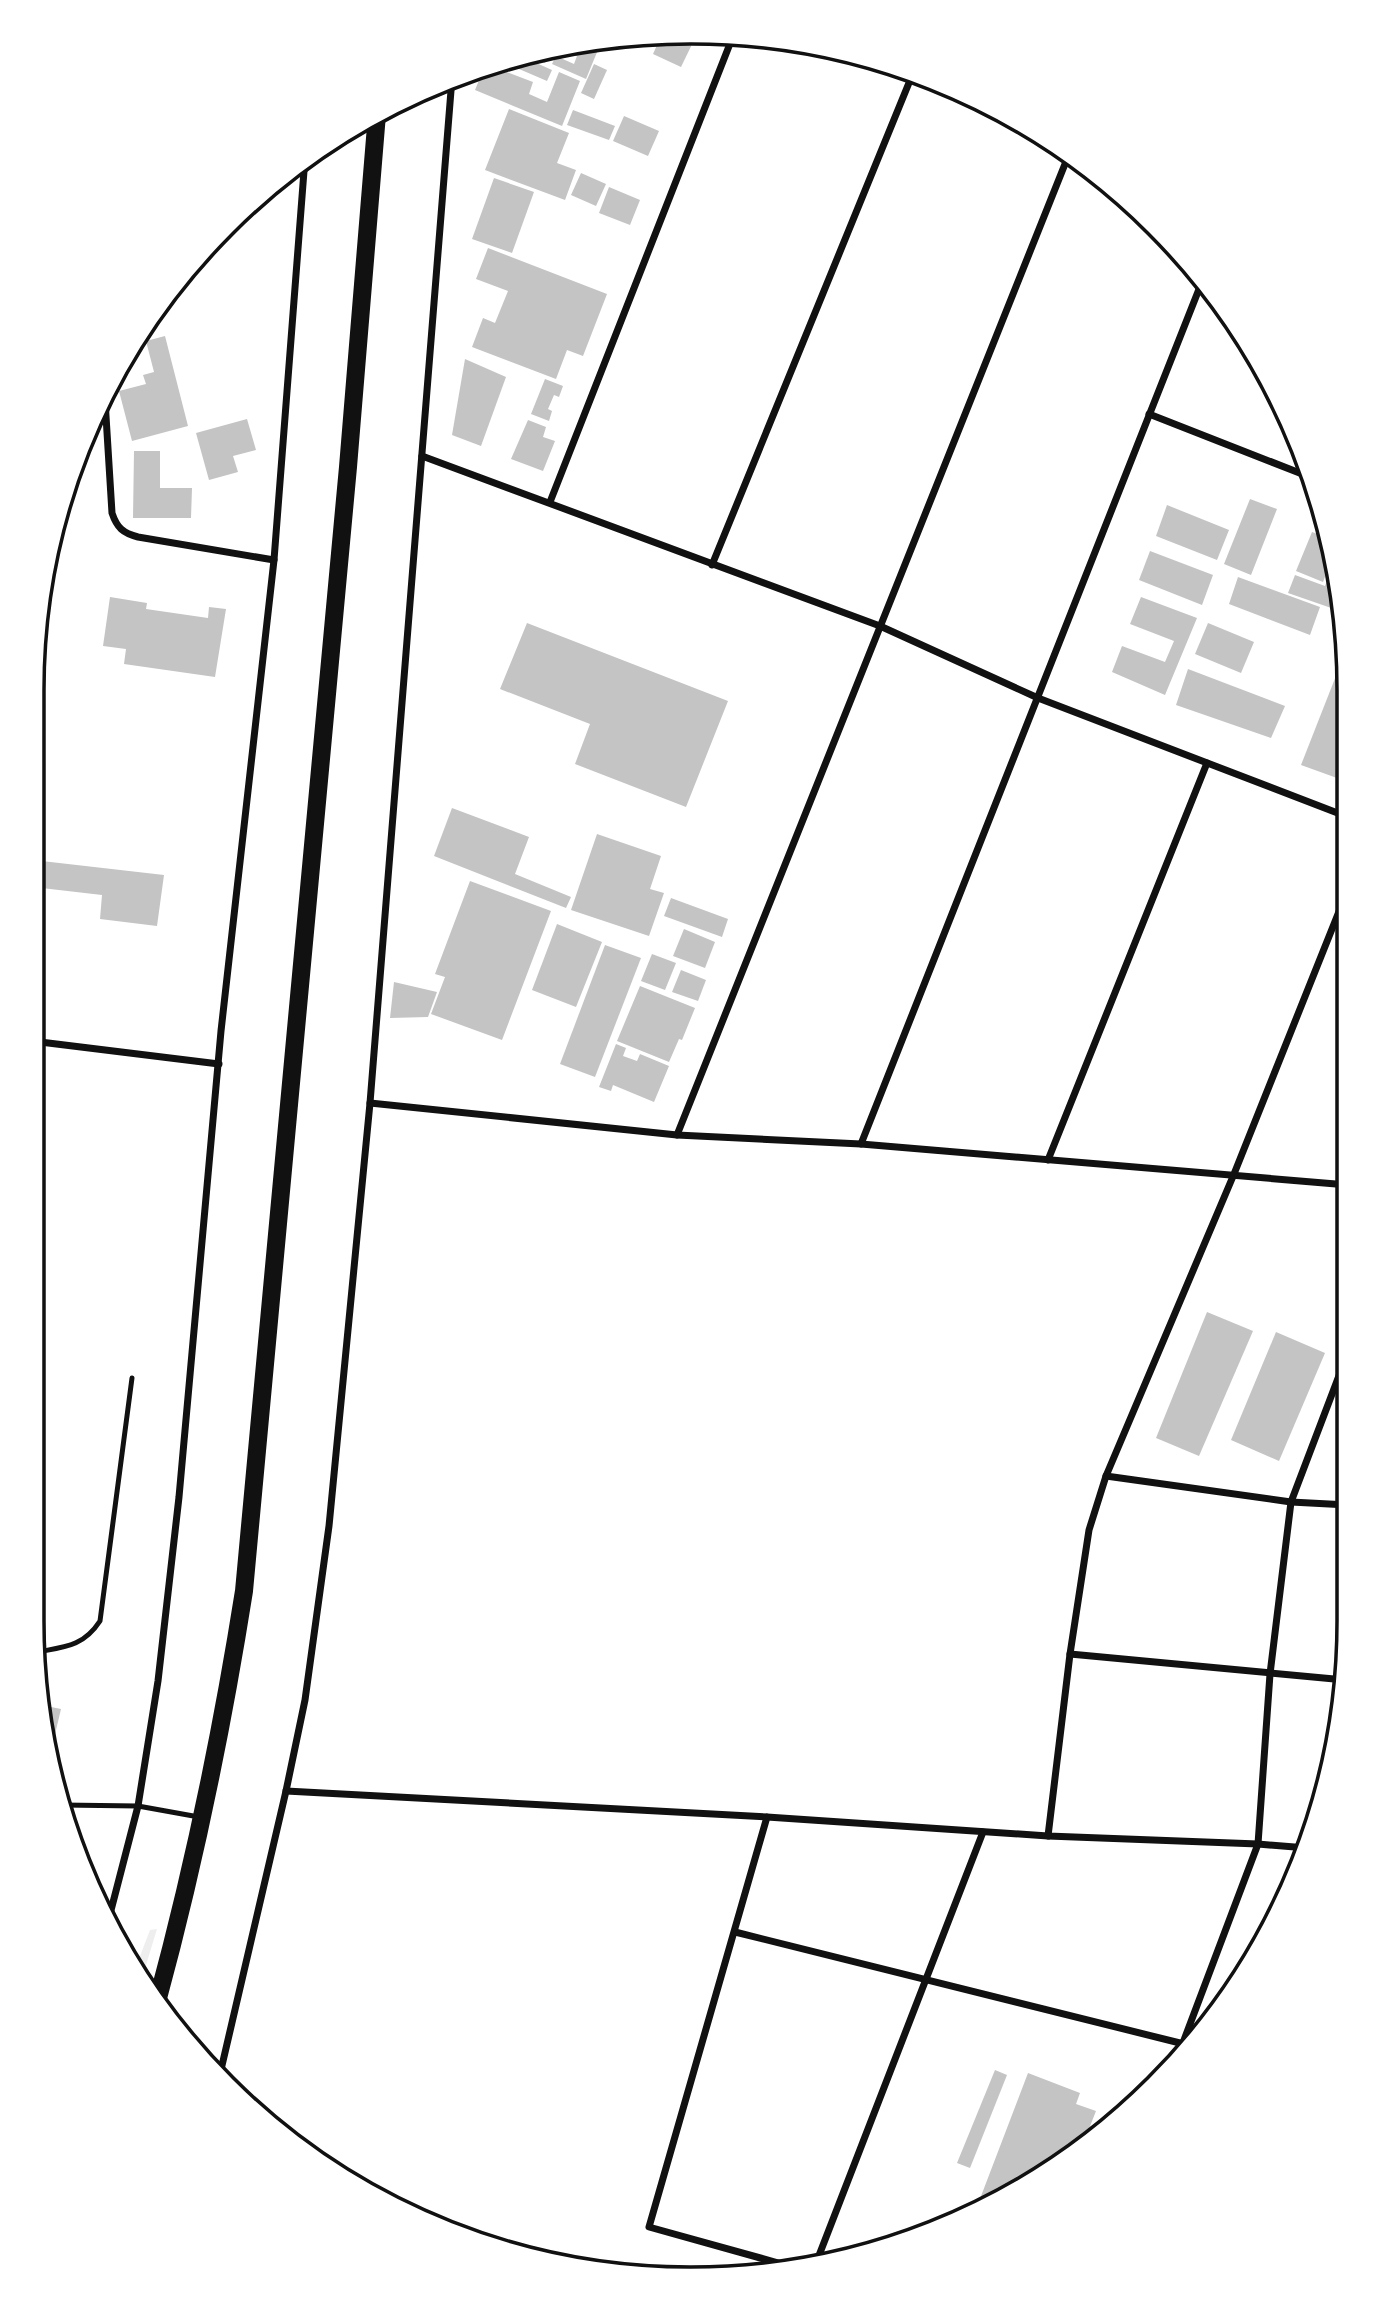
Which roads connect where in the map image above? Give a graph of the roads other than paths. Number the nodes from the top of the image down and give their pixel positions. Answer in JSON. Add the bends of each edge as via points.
{"nodes":[{"id":1,"x":729,"y":45,"type":"edge"},
{"id":2,"x":910,"y":83,"type":"edge"},
{"id":3,"x":451,"y":90,"type":"edge"},
{"id":4,"x":376,"y":125,"type":"edge"},
{"id":5,"x":1065,"y":164,"type":"edge"},
{"id":6,"x":304,"y":172,"type":"edge"},
{"id":7,"x":1198,"y":290,"type":"edge"},
{"id":8,"x":106,"y":413,"type":"edge"},
{"id":9,"x":1149,"y":414,"type":"junction"},
{"id":10,"x":422,"y":456,"type":"junction"},
{"id":11,"x":1299,"y":473,"type":"edge"},
{"id":12,"x":550,"y":502,"type":"junction"},
{"id":13,"x":274,"y":560,"type":"junction"},
{"id":14,"x":712,"y":565,"type":"junction"},
{"id":15,"x":880,"y":626,"type":"junction"},
{"id":16,"x":1038,"y":698,"type":"junction"},
{"id":17,"x":1207,"y":762,"type":"junction"},
{"id":18,"x":1337,"y":813,"type":"edge"},
{"id":19,"x":1337,"y":916,"type":"edge"},
{"id":20,"x":44,"y":1042,"type":"edge"},
{"id":21,"x":219,"y":1064,"type":"junction"},
{"id":22,"x":370,"y":1103,"type":"junction"},
{"id":23,"x":677,"y":1135,"type":"junction"},
{"id":24,"x":861,"y":1144,"type":"junction"},
{"id":25,"x":1048,"y":1160,"type":"junction"},
{"id":26,"x":1234,"y":1174,"type":"junction"},
{"id":27,"x":1337,"y":1184,"type":"edge"},
{"id":28,"x":132,"y":1378,"type":"dead end"},
{"id":29,"x":1337,"y":1380,"type":"edge"},
{"id":30,"x":1106,"y":1476,"type":"junction"},
{"id":31,"x":1291,"y":1502,"type":"junction"},
{"id":32,"x":1337,"y":1504,"type":"edge"},
{"id":33,"x":45,"y":1651,"type":"edge"},
{"id":34,"x":1070,"y":1654,"type":"junction"},
{"id":35,"x":1270,"y":1674,"type":"junction"},
{"id":36,"x":1334,"y":1679,"type":"edge"},
{"id":37,"x":286,"y":1791,"type":"junction"},
{"id":38,"x":71,"y":1805,"type":"edge"},
{"id":39,"x":138,"y":1805,"type":"junction"},
{"id":40,"x":767,"y":1817,"type":"junction"},
{"id":41,"x":202,"y":1818,"type":"junction"},
{"id":42,"x":983,"y":1832,"type":"junction"},
{"id":43,"x":1048,"y":1836,"type":"junction"},
{"id":44,"x":1258,"y":1844,"type":"junction"},
{"id":45,"x":1296,"y":1847,"type":"edge"},
{"id":46,"x":111,"y":1909,"type":"edge"},
{"id":47,"x":734,"y":1932,"type":"junction"},
{"id":48,"x":927,"y":1980,"type":"junction"},
{"id":49,"x":160,"y":1990,"type":"edge"},
{"id":50,"x":1187,"y":2035,"type":"edge"},
{"id":51,"x":1179,"y":2044,"type":"edge"},
{"id":52,"x":222,"y":2066,"type":"edge"},
{"id":53,"x":819,"y":2254,"type":"edge"},
{"id":54,"x":775,"y":2262,"type":"edge"}],
"edges":[{"from":1,"to":12,"type":"street"},
{"from":2,"to":14,"type":"street"},
{"from":3,"to":10,"type":"street"},
{"from":4,"to":41,"type":"main road","via":[[244,1591]]},
{"from":5,"to":15,"type":"street"},
{"from":6,"to":13,"type":"street"},
{"from":7,"to":9,"type":"street"},
{"from":8,"to":13,"type":"street","via":[[117,527],[138,537]]},
{"from":9,"to":11,"type":"street"},
{"from":9,"to":16,"type":"street"},
{"from":10,"to":12,"type":"street"},
{"from":10,"to":22,"type":"street"},
{"from":12,"to":14,"type":"street"},
{"from":13,"to":21,"type":"street"},
{"from":14,"to":15,"type":"street"},
{"from":15,"to":16,"type":"street"},
{"from":15,"to":23,"type":"street"},
{"from":16,"to":17,"type":"street"},
{"from":16,"to":24,"type":"street"},
{"from":17,"to":18,"type":"street"},
{"from":17,"to":25,"type":"street"},
{"from":19,"to":26,"type":"street"},
{"from":20,"to":21,"type":"street"},
{"from":21,"to":39,"type":"street","via":[[177,1510],[158,1681]]},
{"from":22,"to":23,"type":"street"},
{"from":22,"to":37,"type":"street","via":[[329,1526],[305,1700]]},
{"from":23,"to":24,"type":"street"},
{"from":24,"to":25,"type":"street"},
{"from":25,"to":26,"type":"street"},
{"from":26,"to":27,"type":"street"},
{"from":26,"to":30,"type":"street"},
{"from":28,"to":33,"type":"lane","via":[[100,1621],[75,1645]]},
{"from":29,"to":31,"type":"street"},
{"from":30,"to":31,"type":"street"},
{"from":30,"to":34,"type":"street","via":[[1089,1531]]},
{"from":31,"to":32,"type":"street"},
{"from":31,"to":35,"type":"street"},
{"from":34,"to":35,"type":"street"},
{"from":34,"to":43,"type":"street"},
{"from":35,"to":36,"type":"street"},
{"from":35,"to":44,"type":"street"},
{"from":37,"to":40,"type":"street"},
{"from":37,"to":52,"type":"street"},
{"from":38,"to":39,"type":"lane"},
{"from":39,"to":41,"type":"lane"},
{"from":39,"to":46,"type":"street"},
{"from":40,"to":42,"type":"street"},
{"from":40,"to":47,"type":"street"},
{"from":41,"to":49,"type":"main road"},
{"from":42,"to":43,"type":"street"},
{"from":42,"to":48,"type":"street"},
{"from":43,"to":44,"type":"street"},
{"from":44,"to":45,"type":"street"},
{"from":44,"to":50,"type":"street"},
{"from":47,"to":48,"type":"street"},
{"from":47,"to":54,"type":"street","via":[[649,2227]]},
{"from":48,"to":51,"type":"street"},
{"from":48,"to":53,"type":"street"}]}
